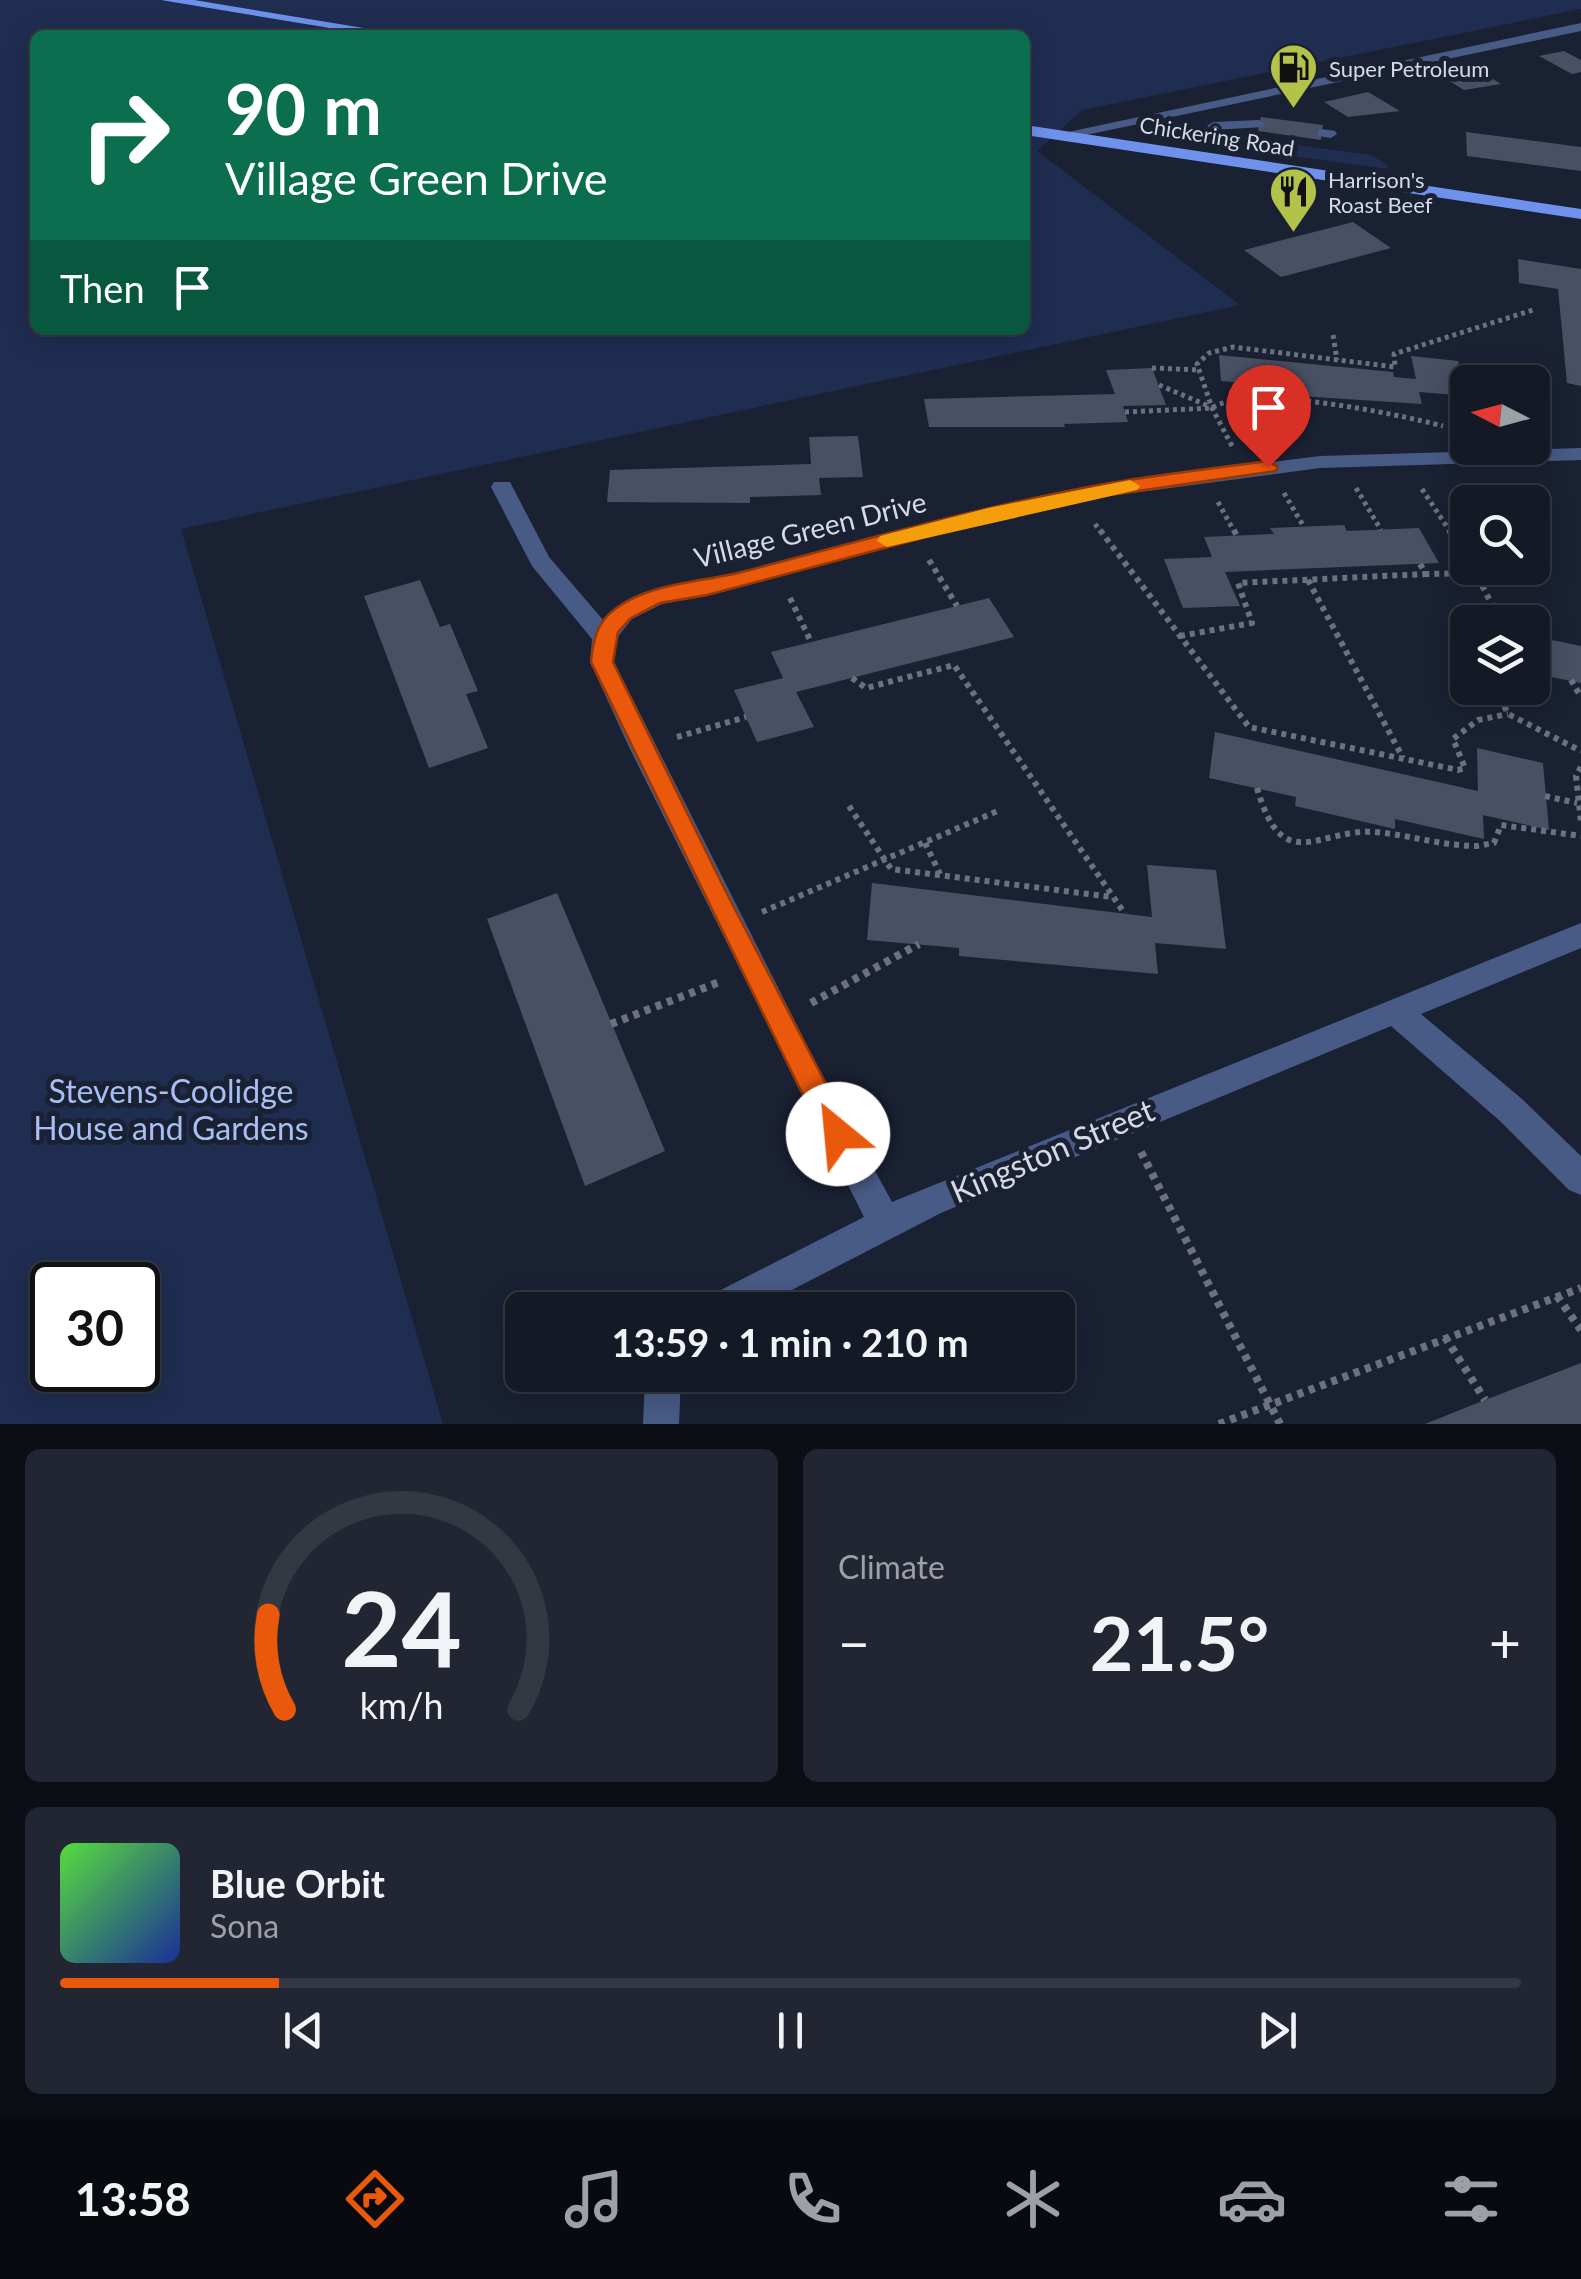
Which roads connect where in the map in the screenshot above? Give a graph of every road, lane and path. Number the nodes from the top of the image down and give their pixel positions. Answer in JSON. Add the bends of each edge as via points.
{"nodes":[{"id":1,"x":168,"y":0,"type":"edge"},
{"id":2,"x":1581,"y":28,"type":"edge"},
{"id":3,"x":366,"y":30,"type":"edge"},
{"id":4,"x":1260,"y":124,"type":"dead end"},
{"id":5,"x":1213,"y":126,"type":"dead end"},
{"id":6,"x":1030,"y":131,"type":"edge"},
{"id":7,"x":1062,"y":135,"type":"junction"},
{"id":8,"x":1581,"y":214,"type":"edge"},
{"id":9,"x":1536,"y":309,"type":"dead end"},
{"id":10,"x":1334,"y":335,"type":"dead end"},
{"id":11,"x":1337,"y":360,"type":"junction"},
{"id":12,"x":1152,"y":368,"type":"dead end"},
{"id":13,"x":1198,"y":370,"type":"junction"},
{"id":14,"x":1158,"y":386,"type":"dead end"},
{"id":15,"x":1212,"y":408,"type":"junction"},
{"id":16,"x":1125,"y":412,"type":"dead end"},
{"id":17,"x":1444,"y":427,"type":"dead end"},
{"id":18,"x":1581,"y":454,"type":"edge"},
{"id":19,"x":1402,"y":459,"type":"junction"},
{"id":20,"x":1340,"y":461,"type":"junction"},
{"id":21,"x":1244,"y":470,"type":"junction"},
{"id":22,"x":502,"y":487,"type":"dead end"},
{"id":23,"x":1074,"y":496,"type":"junction"},
{"id":24,"x":1381,"y":530,"type":"dead end"},
{"id":25,"x":1450,"y":532,"type":"edge"},
{"id":26,"x":913,"y":534,"type":"junction"},
{"id":27,"x":1420,"y":564,"type":"dead end"},
{"id":28,"x":776,"y":570,"type":"junction"},
{"id":29,"x":1450,"y":572,"type":"edge"},
{"id":30,"x":1426,"y":574,"type":"junction"},
{"id":31,"x":1308,"y":580,"type":"junction"},
{"id":32,"x":957,"y":606,"type":"dead end"},
{"id":33,"x":1180,"y":636,"type":"junction"},
{"id":34,"x":604,"y":637,"type":"junction"},
{"id":35,"x":810,"y":642,"type":"dead end"},
{"id":36,"x":852,"y":678,"type":"dead end"},
{"id":37,"x":1571,"y":680,"type":"dead end"},
{"id":38,"x":1581,"y":696,"type":"edge"},
{"id":39,"x":1504,"y":705,"type":"edge"},
{"id":40,"x":1508,"y":714,"type":"junction"},
{"id":41,"x":746,"y":717,"type":"dead end"},
{"id":42,"x":642,"y":747,"type":"junction"},
{"id":43,"x":1581,"y":751,"type":"edge"},
{"id":44,"x":1404,"y":759,"type":"junction"},
{"id":45,"x":1581,"y":766,"type":"edge"},
{"id":46,"x":1256,"y":788,"type":"dead end"},
{"id":47,"x":1546,"y":796,"type":"dead end"},
{"id":48,"x":1578,"y":803,"type":"junction"},
{"id":49,"x":849,"y":806,"type":"dead end"},
{"id":50,"x":1000,"y":810,"type":"dead end"},
{"id":51,"x":1581,"y":822,"type":"edge"},
{"id":52,"x":1581,"y":836,"type":"edge"},
{"id":53,"x":924,"y":843,"type":"junction"},
{"id":54,"x":886,"y":860,"type":"junction"},
{"id":55,"x":940,"y":875,"type":"junction"},
{"id":56,"x":1114,"y":897,"type":"junction"},
{"id":57,"x":1126,"y":914,"type":"dead end"},
{"id":58,"x":730,"y":926,"type":"junction"},
{"id":59,"x":1581,"y":935,"type":"edge"},
{"id":60,"x":919,"y":944,"type":"dead end"},
{"id":61,"x":752,"y":969,"type":"junction"},
{"id":62,"x":1396,"y":1012,"type":"junction"},
{"id":63,"x":779,"y":1021,"type":"junction"},
{"id":64,"x":612,"y":1024,"type":"dead end"},
{"id":65,"x":1124,"y":1120,"type":"junction"},
{"id":66,"x":1581,"y":1178,"type":"edge"},
{"id":67,"x":885,"y":1223,"type":"junction"},
{"id":68,"x":1581,"y":1288,"type":"edge"},
{"id":69,"x":753,"y":1292,"type":"edge"},
{"id":70,"x":1556,"y":1296,"type":"junction"},
{"id":71,"x":1581,"y":1330,"type":"edge"},
{"id":72,"x":1446,"y":1337,"type":"junction"},
{"id":73,"x":662,"y":1392,"type":"edge"},
{"id":74,"x":1485,"y":1400,"type":"dead end"},
{"id":75,"x":1270,"y":1404,"type":"junction"},
{"id":76,"x":661,"y":1424,"type":"edge"},
{"id":77,"x":1219,"y":1424,"type":"edge"},
{"id":78,"x":1280,"y":1424,"type":"edge"}],
"edges":[{"from":1,"to":3,"type":"main road"},
{"from":2,"to":7,"type":"street"},
{"from":4,"to":5,"type":"lane"},
{"from":6,"to":7,"type":"main road","name":"Chickering Road"},
{"from":7,"to":8,"type":"main road","name":"Chickering Road"},
{"from":9,"to":11,"type":"path","via":[[1394,354],[1395,367]]},
{"from":10,"to":11,"type":"path"},
{"from":11,"to":13,"type":"path","via":[[1233,347],[1209,353]]},
{"from":12,"to":13,"type":"path"},
{"from":13,"to":15,"type":"path"},
{"from":14,"to":15,"type":"path"},
{"from":15,"to":16,"type":"path"},
{"from":15,"to":17,"type":"path","via":[[1224,400],[1268,397]]},
{"from":15,"to":21,"type":"path"},
{"from":18,"to":19,"type":"street","name":"Village Green Drive"},
{"from":19,"to":20,"type":"street","name":"Village Green Drive"},
{"from":19,"to":25,"type":"path"},
{"from":20,"to":21,"type":"street","name":"Village Green Drive"},
{"from":20,"to":24,"type":"path"},
{"from":21,"to":23,"type":"street","name":"Village Green Drive"},
{"from":22,"to":34,"type":"street","via":[[540,561]]},
{"from":23,"to":26,"type":"street","name":"Village Green Drive"},
{"from":23,"to":33,"type":"path"},
{"from":26,"to":28,"type":"street","name":"Village Green Drive"},
{"from":26,"to":32,"type":"path"},
{"from":27,"to":30,"type":"path"},
{"from":28,"to":34,"type":"street","name":"Village Green Drive","via":[[656,597],[624,613]]},
{"from":28,"to":35,"type":"path"},
{"from":29,"to":30,"type":"path"},
{"from":30,"to":31,"type":"path"},
{"from":31,"to":33,"type":"path","via":[[1238,583],[1252,623]]},
{"from":31,"to":44,"type":"path"},
{"from":33,"to":44,"type":"path","via":[[1249,727]]},
{"from":34,"to":42,"type":"street","via":[[602,662]]},
{"from":36,"to":56,"type":"path","via":[[866,688],[954,665]]},
{"from":37,"to":38,"type":"path"},
{"from":39,"to":40,"type":"path"},
{"from":40,"to":43,"type":"path"},
{"from":40,"to":44,"type":"path","via":[[1478,720],[1453,740],[1466,768]]},
{"from":41,"to":42,"type":"path"},
{"from":42,"to":58,"type":"street"},
{"from":45,"to":48,"type":"path"},
{"from":46,"to":52,"type":"path","via":[[1263,813],[1284,835],[1306,845],[1356,832],[1474,848],[1494,843],[1501,825]]},
{"from":47,"to":48,"type":"path"},
{"from":48,"to":51,"type":"path"},
{"from":49,"to":54,"type":"path"},
{"from":50,"to":53,"type":"path"},
{"from":53,"to":54,"type":"path"},
{"from":53,"to":55,"type":"path"},
{"from":54,"to":55,"type":"path","via":[[891,869]]},
{"from":54,"to":58,"type":"path"},
{"from":55,"to":56,"type":"path"},
{"from":56,"to":57,"type":"path"},
{"from":58,"to":61,"type":"street"},
{"from":59,"to":62,"type":"street","name":"Kingston Street"},
{"from":60,"to":63,"type":"path"},
{"from":61,"to":63,"type":"street"},
{"from":61,"to":64,"type":"path"},
{"from":62,"to":65,"type":"street","name":"Kingston Street"},
{"from":62,"to":66,"type":"street"},
{"from":63,"to":67,"type":"street"},
{"from":65,"to":67,"type":"street","name":"Kingston Street"},
{"from":65,"to":75,"type":"path"},
{"from":67,"to":69,"type":"street","name":"Kingston Street"},
{"from":68,"to":70,"type":"path"},
{"from":70,"to":71,"type":"path"},
{"from":70,"to":72,"type":"path"},
{"from":72,"to":74,"type":"path"},
{"from":72,"to":75,"type":"path"},
{"from":73,"to":76,"type":"street"},
{"from":75,"to":77,"type":"path"},
{"from":75,"to":78,"type":"path"}]}
